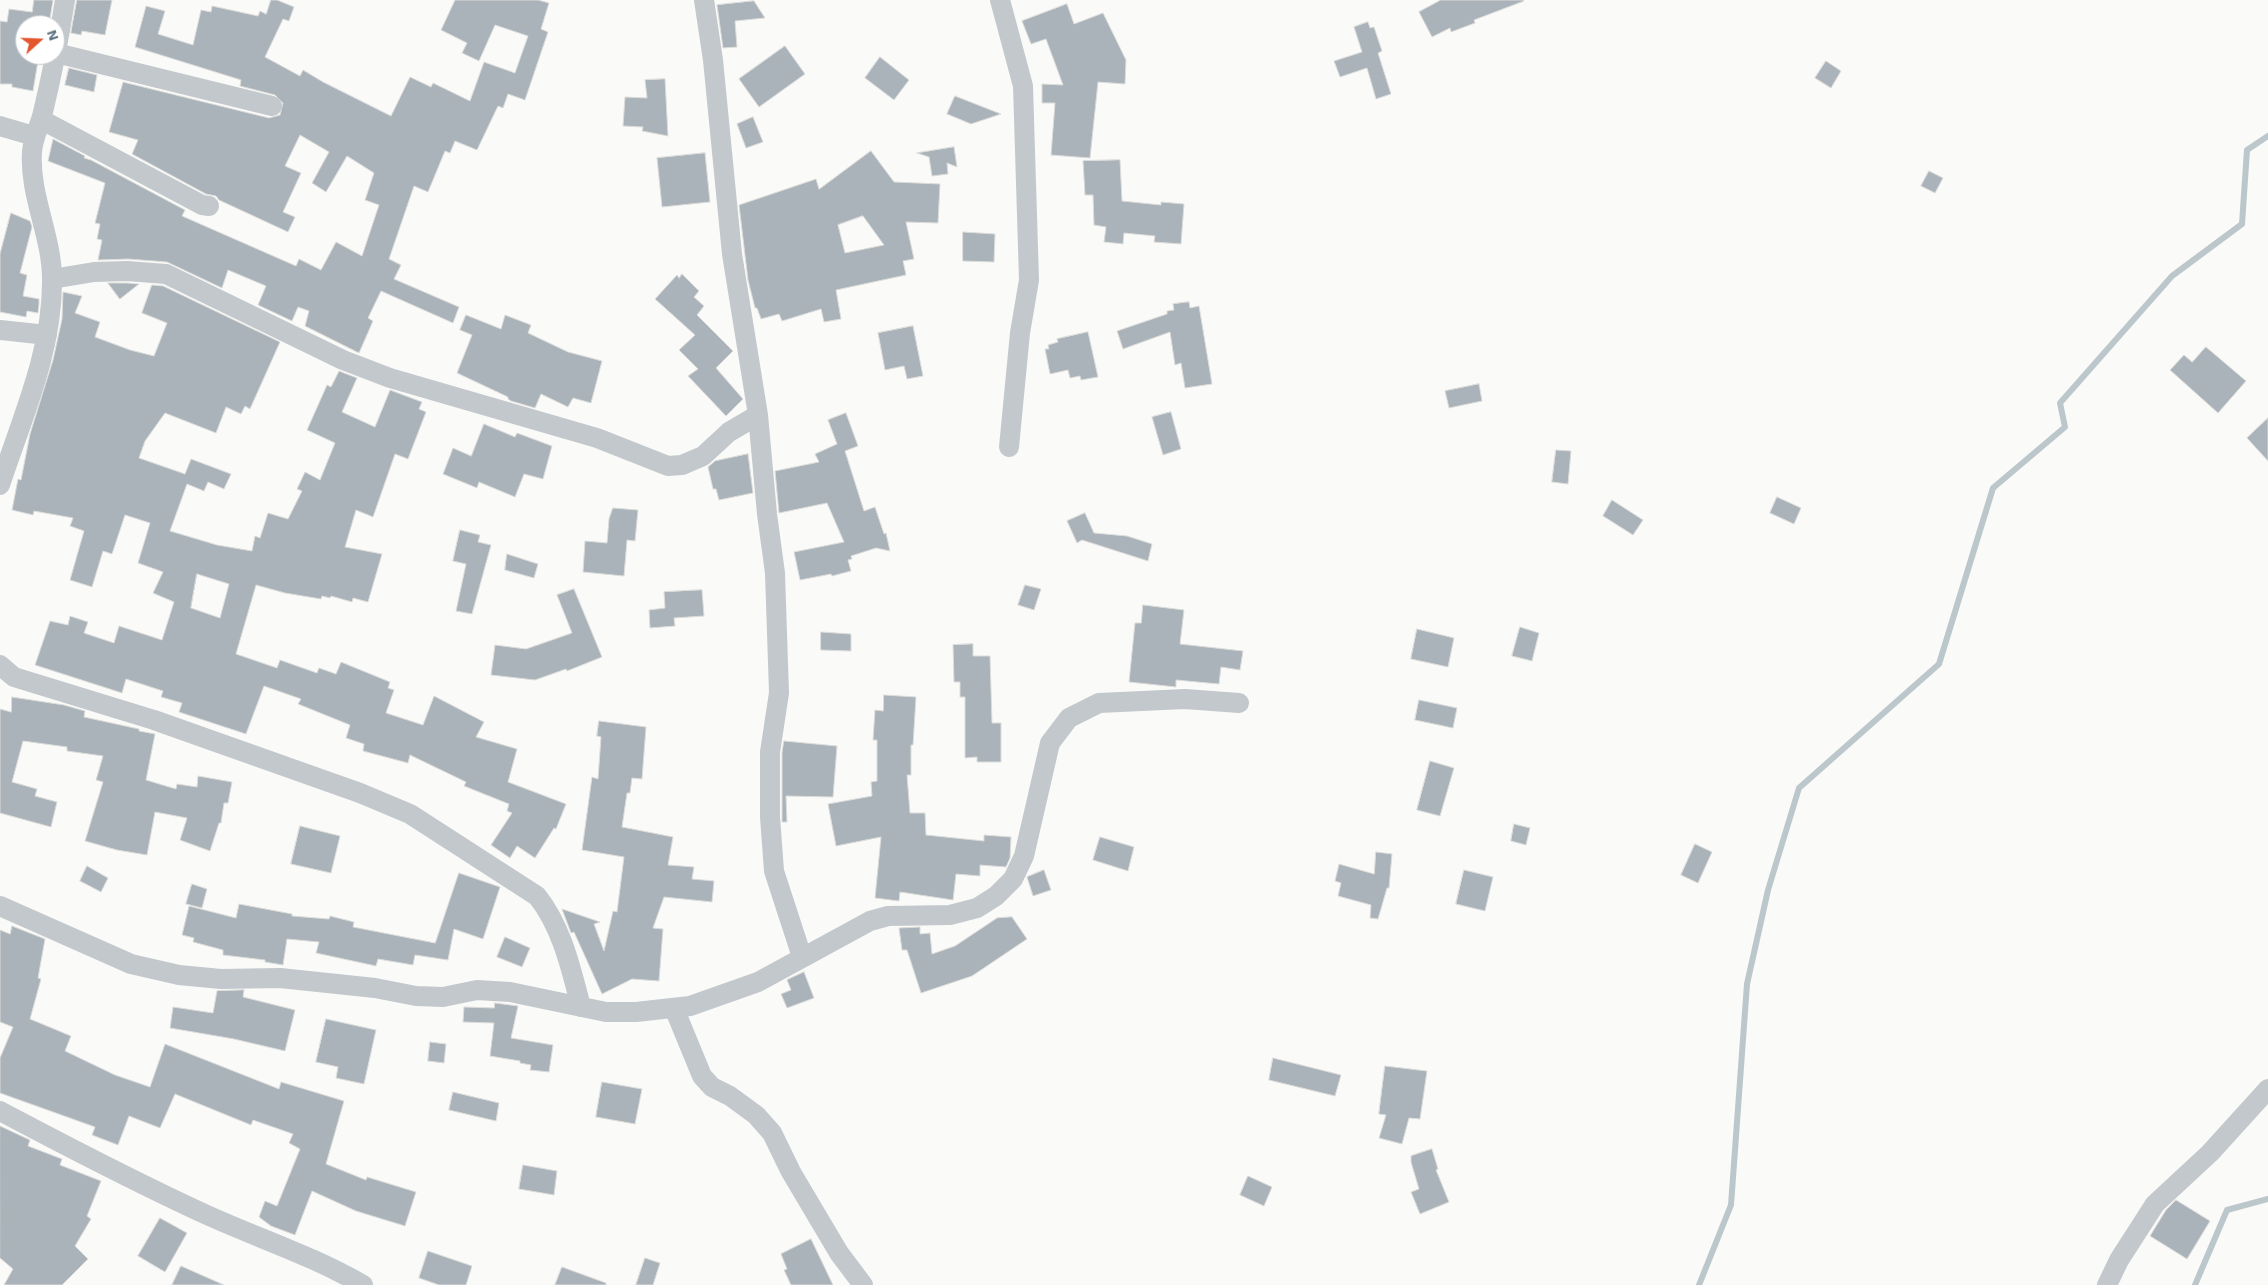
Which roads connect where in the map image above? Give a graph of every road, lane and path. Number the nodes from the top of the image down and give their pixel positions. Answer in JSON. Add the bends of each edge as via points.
{"nodes":[{"id":1,"x":65,"y":0,"type":"edge"},
{"id":2,"x":704,"y":0,"type":"edge"},
{"id":3,"x":1000,"y":0,"type":"edge"},
{"id":4,"x":62,"y":15,"type":"edge"},
{"id":5,"x":65,"y":55,"type":"edge"},
{"id":6,"x":53,"y":65,"type":"edge"},
{"id":7,"x":272,"y":106,"type":"dead end"},
{"id":8,"x":0,"y":126,"type":"edge"},
{"id":9,"x":38,"y":128,"type":"junction"},
{"id":10,"x":209,"y":206,"type":"dead end"},
{"id":11,"x":52,"y":280,"type":"junction"},
{"id":12,"x":0,"y":330,"type":"edge"},
{"id":13,"x":47,"y":335,"type":"junction"},
{"id":14,"x":758,"y":415,"type":"junction"},
{"id":15,"x":1009,"y":447,"type":"dead end"},
{"id":16,"x":0,"y":485,"type":"edge"},
{"id":17,"x":0,"y":665,"type":"edge"},
{"id":18,"x":1239,"y":703,"type":"dead end"},
{"id":19,"x":0,"y":906,"type":"edge"},
{"id":20,"x":802,"y":957,"type":"junction"},
{"id":21,"x":581,"y":1007,"type":"junction"},
{"id":22,"x":674,"y":1008,"type":"junction"},
{"id":23,"x":2268,"y":1090,"type":"edge"},
{"id":24,"x":0,"y":1111,"type":"edge"},
{"id":25,"x":363,"y":1285,"type":"edge"},
{"id":26,"x":863,"y":1285,"type":"edge"},
{"id":27,"x":2107,"y":1285,"type":"edge"}],
"edges":[{"from":1,"to":4,"type":"street"},
{"from":2,"to":14,"type":"street","via":[[732,254]]},
{"from":3,"to":15,"type":"street","via":[[1023,86],[1029,280],[1020,333]]},
{"from":5,"to":7,"type":"street"},
{"from":6,"to":9,"type":"street"},
{"from":8,"to":9,"type":"street"},
{"from":9,"to":10,"type":"street"},
{"from":9,"to":11,"type":"street","via":[[33,177],[50,254]]},
{"from":11,"to":13,"type":"street"},
{"from":11,"to":14,"type":"street","via":[[94,272],[166,274],[342,360],[452,397],[597,438],[668,466],[682,466],[704,456],[728,432]]},
{"from":12,"to":13,"type":"street"},
{"from":13,"to":16,"type":"street"},
{"from":14,"to":20,"type":"street","via":[[777,612],[779,693],[770,752],[774,870]]},
{"from":17,"to":21,"type":"street","via":[[14,677],[154,720],[410,814],[537,896],[557,930]]},
{"from":18,"to":20,"type":"street","via":[[1185,699],[1099,704],[1069,718],[1050,743],[1024,856],[1013,879],[996,896],[977,908],[950,915],[888,916],[870,921]]},
{"from":19,"to":21,"type":"street","via":[[131,964],[179,975],[221,979],[280,978],[443,997],[477,990],[510,992]]},
{"from":20,"to":22,"type":"street","via":[[758,982],[690,1006]]},
{"from":21,"to":22,"type":"street","via":[[606,1012]]},
{"from":22,"to":26,"type":"street","via":[[702,1076],[712,1087],[756,1115],[772,1133],[839,1253]]},
{"from":23,"to":27,"type":"street","via":[[2210,1153],[2155,1204]]},
{"from":24,"to":25,"type":"street","via":[[101,1164],[208,1215],[328,1265]]}]}
